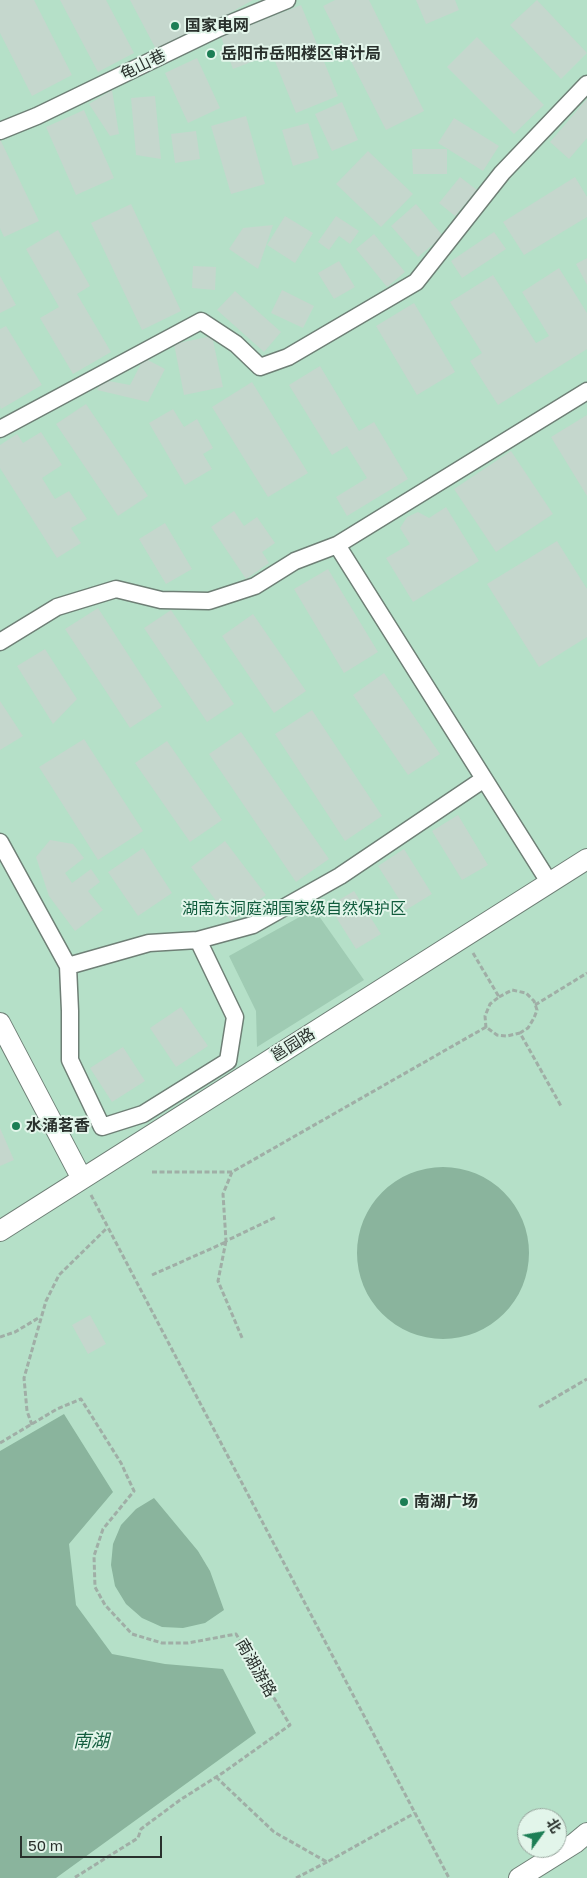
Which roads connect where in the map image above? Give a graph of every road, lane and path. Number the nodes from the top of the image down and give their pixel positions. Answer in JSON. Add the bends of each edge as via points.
{"nodes":[{"id":1,"x":287,"y":0,"type":"edge"},
{"id":2,"x":587,"y":84,"type":"edge"},
{"id":3,"x":0,"y":131,"type":"edge"},
{"id":4,"x":587,"y":391,"type":"edge"},
{"id":5,"x":0,"y":429,"type":"edge"},
{"id":6,"x":337,"y":545,"type":"junction"},
{"id":7,"x":0,"y":642,"type":"edge"},
{"id":8,"x":484,"y":779,"type":"junction"},
{"id":9,"x":0,"y":842,"type":"edge"},
{"id":10,"x":587,"y":859,"type":"edge"},
{"id":11,"x":550,"y":882,"type":"junction"},
{"id":12,"x":463,"y":937,"type":"junction"},
{"id":13,"x":198,"y":940,"type":"junction"},
{"id":14,"x":68,"y":966,"type":"junction"},
{"id":15,"x":587,"y":973,"type":"edge"},
{"id":16,"x":499,"y":997,"type":"junction"},
{"id":17,"x":535,"y":1005,"type":"junction"},
{"id":18,"x":0,"y":1023,"type":"edge"},
{"id":19,"x":486,"y":1028,"type":"junction"},
{"id":20,"x":520,"y":1033,"type":"junction"},
{"id":21,"x":561,"y":1106,"type":"dead end"},
{"id":22,"x":152,"y":1172,"type":"dead end"},
{"id":23,"x":232,"y":1172,"type":"junction"},
{"id":24,"x":82,"y":1179,"type":"junction"},
{"id":25,"x":276,"y":1217,"type":"dead end"},
{"id":26,"x":108,"y":1228,"type":"junction"},
{"id":27,"x":0,"y":1231,"type":"edge"},
{"id":28,"x":226,"y":1241,"type":"junction"},
{"id":29,"x":152,"y":1275,"type":"dead end"},
{"id":30,"x":40,"y":1316,"type":"junction"},
{"id":31,"x":0,"y":1337,"type":"edge"},
{"id":32,"x":243,"y":1340,"type":"dead end"},
{"id":33,"x":587,"y":1379,"type":"edge"},
{"id":34,"x":539,"y":1407,"type":"dead end"},
{"id":35,"x":32,"y":1425,"type":"junction"},
{"id":36,"x":0,"y":1443,"type":"edge"},
{"id":37,"x":216,"y":1777,"type":"junction"},
{"id":38,"x":415,"y":1813,"type":"junction"},
{"id":39,"x":587,"y":1833,"type":"edge"},
{"id":40,"x":327,"y":1862,"type":"junction"},
{"id":41,"x":74,"y":1878,"type":"edge"},
{"id":42,"x":296,"y":1878,"type":"edge"},
{"id":43,"x":449,"y":1878,"type":"edge"},
{"id":44,"x":519,"y":1878,"type":"edge"}],
"edges":[{"from":1,"to":3,"type":"street","name":"龟山巷","via":[[219,28]]},
{"from":2,"to":5,"type":"street","via":[[502,173],[416,282],[314,342],[288,357],[260,367],[236,344],[201,321]]},
{"from":4,"to":6,"type":"street"},
{"from":6,"to":7,"type":"street","via":[[295,561],[255,586],[209,601],[161,600],[116,589],[57,607]]},
{"from":6,"to":8,"type":"street"},
{"from":8,"to":11,"type":"street"},
{"from":8,"to":13,"type":"street","via":[[340,876],[253,925]]},
{"from":9,"to":14,"type":"street"},
{"from":10,"to":11,"type":"street","name":"邕园路"},
{"from":11,"to":12,"type":"street","name":"邕园路"},
{"from":12,"to":16,"type":"path"},
{"from":12,"to":24,"type":"street","name":"邕园路"},
{"from":13,"to":14,"type":"street","via":[[149,943]]},
{"from":13,"to":14,"type":"street","via":[[235,1017],[228,1061],[143,1114],[102,1127],[70,1060]]},
{"from":15,"to":17,"type":"path"},
{"from":16,"to":17,"type":"path","via":[[512,990],[526,993]]},
{"from":16,"to":19,"type":"path","via":[[490,1004],[485,1016]]},
{"from":17,"to":20,"type":"path","via":[[534,1018]]},
{"from":18,"to":24,"type":"street"},
{"from":19,"to":20,"type":"path","via":[[497,1036]]},
{"from":19,"to":23,"type":"path"},
{"from":20,"to":21,"type":"path"},
{"from":22,"to":23,"type":"path"},
{"from":23,"to":28,"type":"path","via":[[223,1194]]},
{"from":24,"to":26,"type":"path"},
{"from":24,"to":27,"type":"street","name":"邕园路"},
{"from":25,"to":28,"type":"path"},
{"from":26,"to":30,"type":"path","via":[[59,1275]]},
{"from":26,"to":38,"type":"path"},
{"from":28,"to":29,"type":"path"},
{"from":28,"to":32,"type":"path","via":[[218,1281]]},
{"from":30,"to":31,"type":"path","via":[[15,1332]]},
{"from":30,"to":35,"type":"path","via":[[24,1378],[27,1411]]},
{"from":33,"to":34,"type":"path"},
{"from":35,"to":36,"type":"path","name":"南湖游路"},
{"from":35,"to":37,"type":"path","name":"南湖游路","via":[[81,1399],[134,1490],[104,1529],[94,1556],[96,1587],[104,1604],[132,1634],[162,1642],[188,1643],[236,1634],[290,1726]]},
{"from":37,"to":40,"type":"path","via":[[274,1832]]},
{"from":37,"to":41,"type":"path","name":"南湖游路","via":[[140,1830],[138,1838]]},
{"from":38,"to":40,"type":"path"},
{"from":38,"to":43,"type":"path"},
{"from":39,"to":44,"type":"street"},
{"from":40,"to":42,"type":"path"}]}
